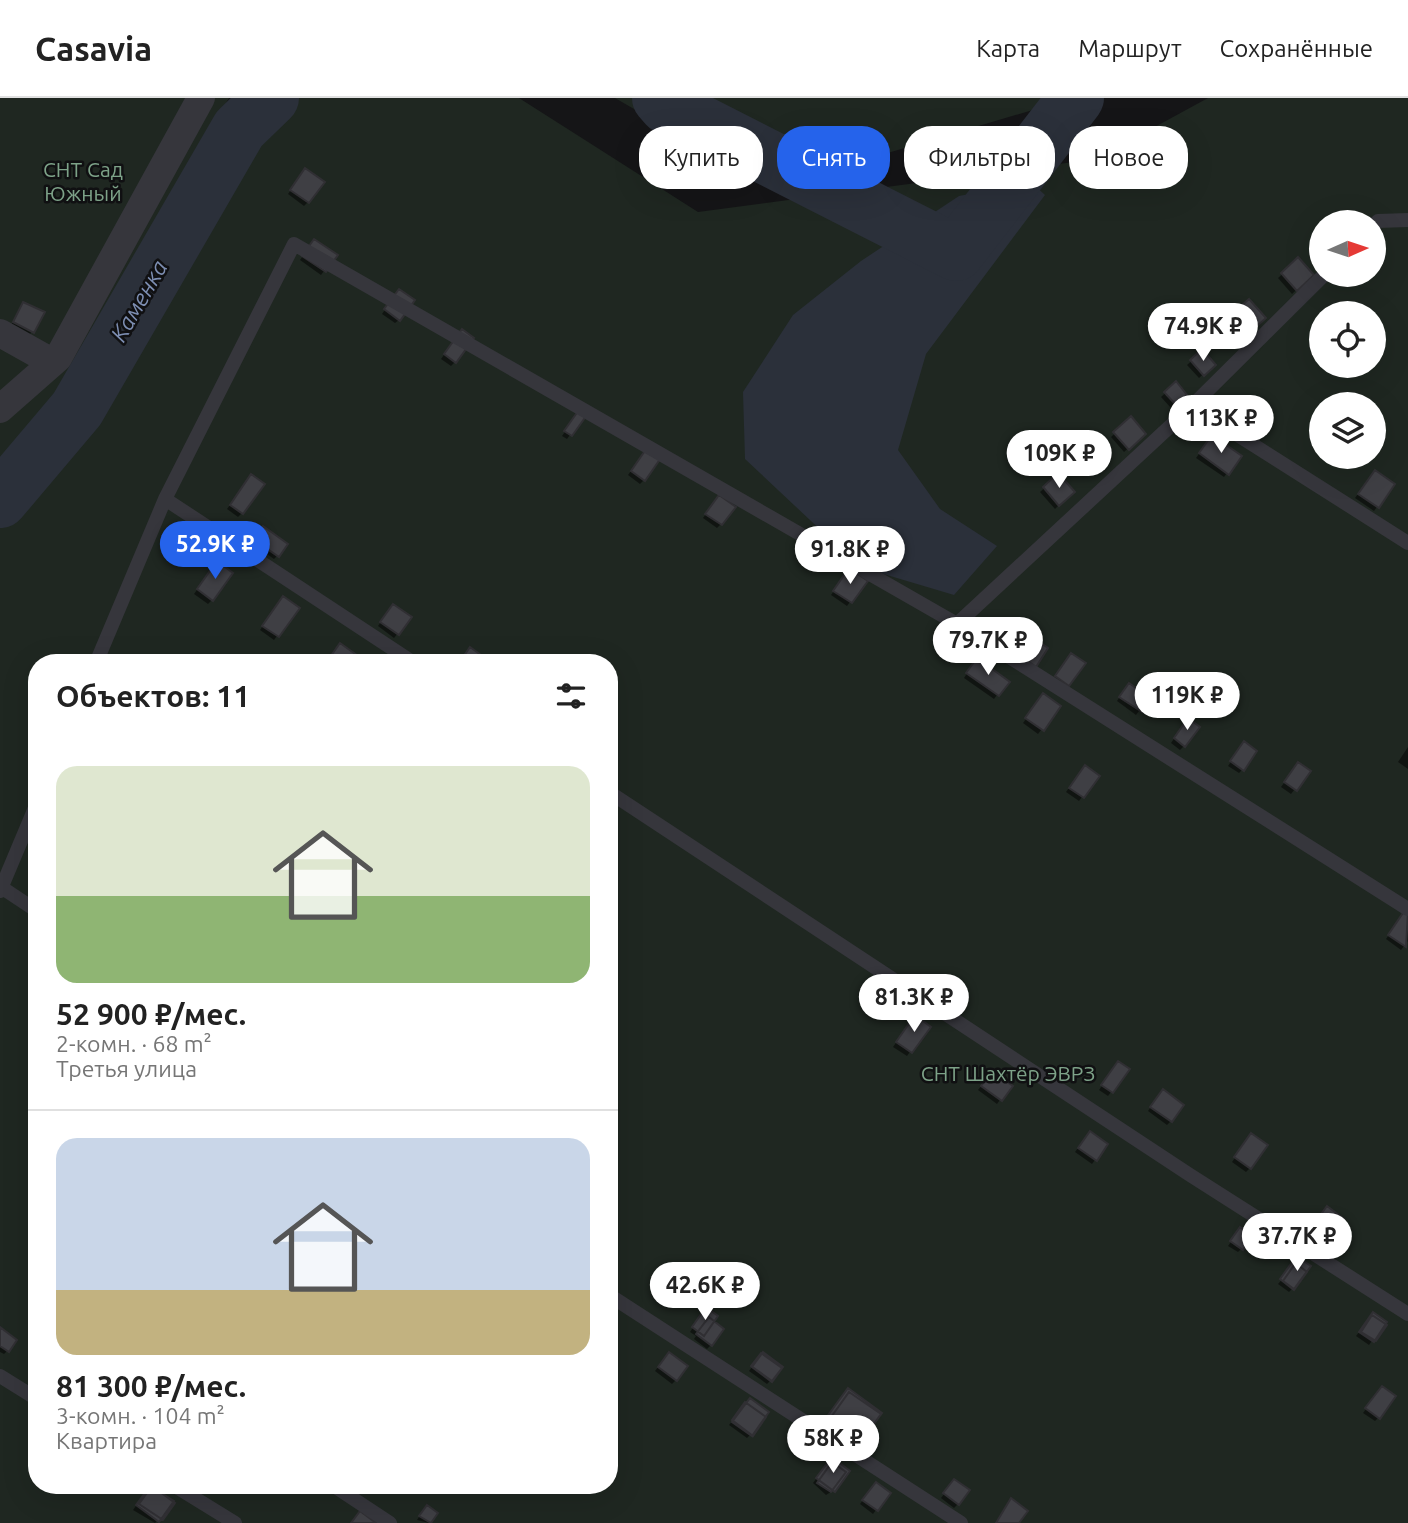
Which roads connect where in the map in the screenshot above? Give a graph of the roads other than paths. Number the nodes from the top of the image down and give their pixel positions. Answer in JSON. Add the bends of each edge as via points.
{"nodes":[{"id":1,"x":201,"y":98,"type":"edge"},
{"id":2,"x":1408,"y":220,"type":"edge"},
{"id":3,"x":1386,"y":221,"type":"edge"},
{"id":4,"x":1312,"y":287,"type":"edge"},
{"id":5,"x":0,"y":333,"type":"edge"},
{"id":6,"x":52,"y":362,"type":"junction"},
{"id":7,"x":1192,"y":406,"type":"junction"},
{"id":8,"x":0,"y":408,"type":"edge"},
{"id":9,"x":165,"y":499,"type":"junction"},
{"id":10,"x":1408,"y":543,"type":"edge"},
{"id":11,"x":957,"y":624,"type":"junction"},
{"id":12,"x":100,"y":654,"type":"edge"},
{"id":13,"x":400,"y":654,"type":"edge"},
{"id":14,"x":618,"y":798,"type":"edge"},
{"id":15,"x":28,"y":824,"type":"edge"},
{"id":16,"x":1,"y":889,"type":"edge"},
{"id":17,"x":28,"y":906,"type":"edge"},
{"id":18,"x":1408,"y":909,"type":"edge"},
{"id":19,"x":618,"y":1301,"type":"edge"},
{"id":20,"x":1408,"y":1314,"type":"edge"},
{"id":21,"x":0,"y":1376,"type":"edge"},
{"id":22,"x":28,"y":1393,"type":"edge"},
{"id":23,"x":189,"y":1494,"type":"edge"},
{"id":24,"x":346,"y":1494,"type":"edge"},
{"id":25,"x":235,"y":1523,"type":"edge"},
{"id":26,"x":390,"y":1523,"type":"edge"},
{"id":27,"x":961,"y":1523,"type":"edge"}],
"edges":[{"from":1,"to":6,"type":"street"},
{"from":2,"to":3,"type":"lane"},
{"from":4,"to":7,"type":"lane"},
{"from":5,"to":6,"type":"street"},
{"from":6,"to":8,"type":"street"},
{"from":7,"to":10,"type":"lane"},
{"from":7,"to":11,"type":"lane"},
{"from":9,"to":11,"type":"lane","via":[[295,244]]},
{"from":9,"to":12,"type":"lane"},
{"from":9,"to":13,"type":"lane"},
{"from":11,"to":18,"type":"lane"},
{"from":14,"to":20,"type":"lane"},
{"from":15,"to":16,"type":"lane"},
{"from":16,"to":17,"type":"lane"},
{"from":19,"to":27,"type":"lane"},
{"from":21,"to":22,"type":"lane"},
{"from":23,"to":25,"type":"lane"},
{"from":24,"to":26,"type":"lane"}]}
